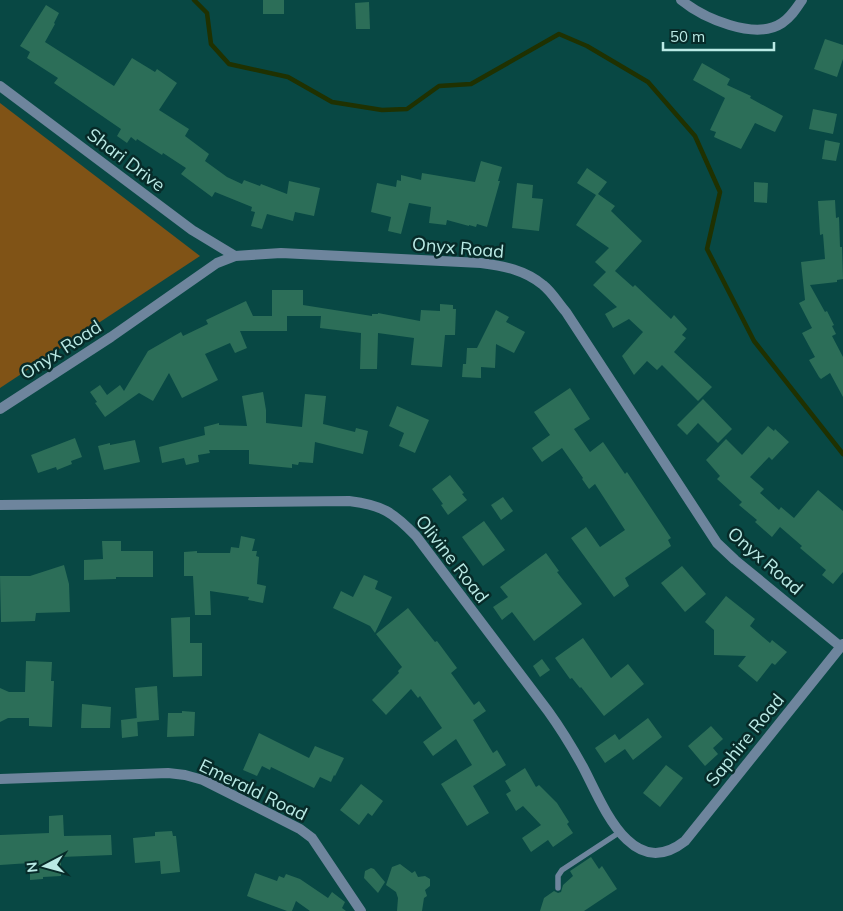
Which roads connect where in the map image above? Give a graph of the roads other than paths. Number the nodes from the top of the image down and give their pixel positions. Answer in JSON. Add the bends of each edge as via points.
{"nodes":[{"id":1,"x":681,"y":0,"type":"edge"},
{"id":2,"x":802,"y":0,"type":"edge"},
{"id":3,"x":0,"y":86,"type":"edge"},
{"id":4,"x":235,"y":256,"type":"junction"},
{"id":5,"x":0,"y":409,"type":"edge"},
{"id":6,"x":0,"y":506,"type":"edge"},
{"id":7,"x":842,"y":645,"type":"edge"},
{"id":8,"x":0,"y":779,"type":"edge"},
{"id":9,"x":620,"y":832,"type":"junction"},
{"id":10,"x":669,"y":851,"type":"joint"},
{"id":11,"x":558,"y":888,"type":"dead end"},
{"id":12,"x":361,"y":911,"type":"edge"}],
"edges":[{"from":1,"to":2,"type":"street","via":[[694,10],[749,30],[764,30],[780,24]]},
{"from":3,"to":4,"type":"street","name":"Shari Drive","via":[[192,230]]},
{"from":4,"to":5,"type":"street","name":"Onyx Road","via":[[217,264]]},
{"from":4,"to":7,"type":"street","name":"Onyx Road","via":[[281,253],[481,263],[526,273],[544,285],[566,312],[717,543]]},
{"from":6,"to":9,"type":"street","name":"Olivine Road","via":[[349,501],[384,509],[416,536],[548,711]]},
{"from":7,"to":10,"type":"street","name":"Saphire Road","via":[[685,841]]},
{"from":8,"to":12,"type":"street","name":"Emerald Road","via":[[168,773],[203,780],[312,838]]},
{"from":9,"to":10,"type":"street","name":"Olivine Road","via":[[641,850]]},
{"from":9,"to":11,"type":"lane","via":[[562,870],[558,876]]}]}
